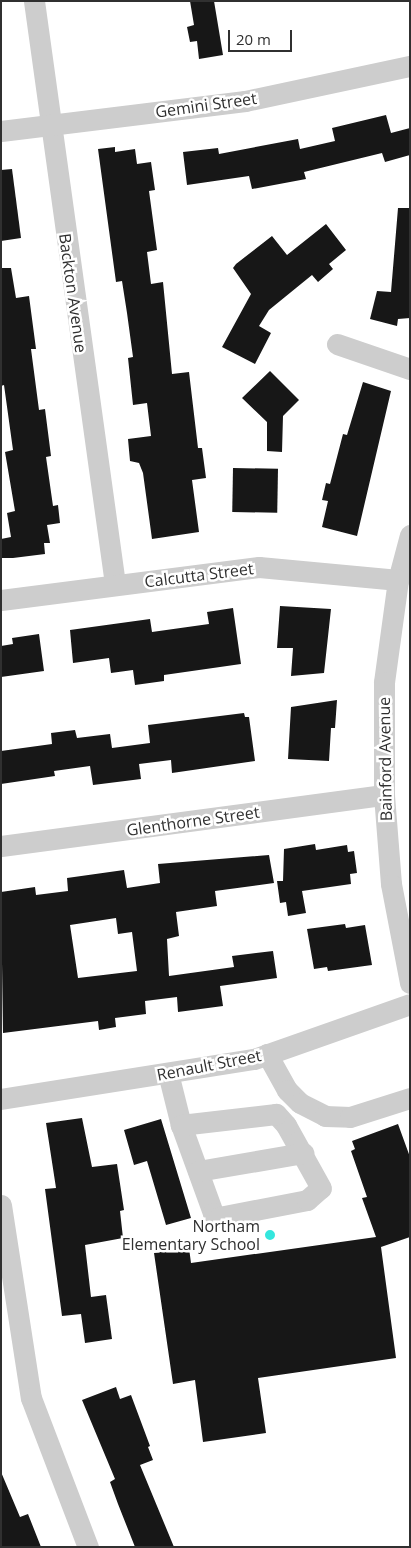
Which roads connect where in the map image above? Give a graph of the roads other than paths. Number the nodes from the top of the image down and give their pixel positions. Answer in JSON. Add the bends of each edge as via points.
{"nodes":[{"id":1,"x":34,"y":1,"type":"edge"},
{"id":2,"x":410,"y":66,"type":"edge"},
{"id":3,"x":50,"y":125,"type":"junction"},
{"id":4,"x":1,"y":131,"type":"edge"},
{"id":5,"x":337,"y":344,"type":"dead end"},
{"id":6,"x":410,"y":369,"type":"edge"},
{"id":7,"x":410,"y":536,"type":"edge"},
{"id":8,"x":398,"y":580,"type":"junction"},
{"id":9,"x":115,"y":584,"type":"junction"},
{"id":10,"x":1,"y":600,"type":"edge"},
{"id":11,"x":384,"y":795,"type":"junction"},
{"id":12,"x":1,"y":846,"type":"edge"},
{"id":13,"x":410,"y":983,"type":"edge"},
{"id":14,"x":410,"y":1004,"type":"edge"},
{"id":15,"x":268,"y":1054,"type":"junction"},
{"id":16,"x":168,"y":1073,"type":"junction"},
{"id":17,"x":410,"y":1098,"type":"edge"},
{"id":18,"x":1,"y":1099,"type":"edge"},
{"id":19,"x":181,"y":1125,"type":"junction"},
{"id":20,"x":302,"y":1153,"type":"junction"},
{"id":21,"x":198,"y":1171,"type":"junction"},
{"id":22,"x":1,"y":1205,"type":"edge"},
{"id":23,"x":88,"y":1547,"type":"edge"}],
"edges":[{"from":1,"to":3,"type":"street","name":"Backton Avenue"},
{"from":2,"to":3,"type":"street","name":"Gemini Street","via":[[245,101]]},
{"from":3,"to":4,"type":"street","name":"Gemini Street"},
{"from":3,"to":9,"type":"street","name":"Backton Avenue"},
{"from":5,"to":6,"type":"street"},
{"from":7,"to":8,"type":"street","name":"Bainford Avenue"},
{"from":8,"to":9,"type":"street","name":"Calcutta Street","via":[[259,567]]},
{"from":8,"to":11,"type":"street","name":"Bainford Avenue","via":[[384,682]]},
{"from":9,"to":10,"type":"street","name":"Calcutta Street"},
{"from":11,"to":12,"type":"street","name":"Glenthorne Street"},
{"from":11,"to":13,"type":"street","name":"Bainford Avenue","via":[[391,884]]},
{"from":14,"to":15,"type":"street","name":"Renault Street"},
{"from":15,"to":16,"type":"street","name":"Renault Street"},
{"from":15,"to":17,"type":"street","via":[[287,1090],[300,1103],[325,1116],[350,1117]]},
{"from":16,"to":18,"type":"street","name":"Renault Street"},
{"from":16,"to":19,"type":"street"},
{"from":19,"to":20,"type":"street","via":[[276,1114]]},
{"from":19,"to":21,"type":"street"},
{"from":20,"to":21,"type":"street"},
{"from":20,"to":21,"type":"street","via":[[321,1188],[307,1200],[219,1217],[213,1212]]},
{"from":22,"to":23,"type":"street","via":[[31,1398]]}]}
